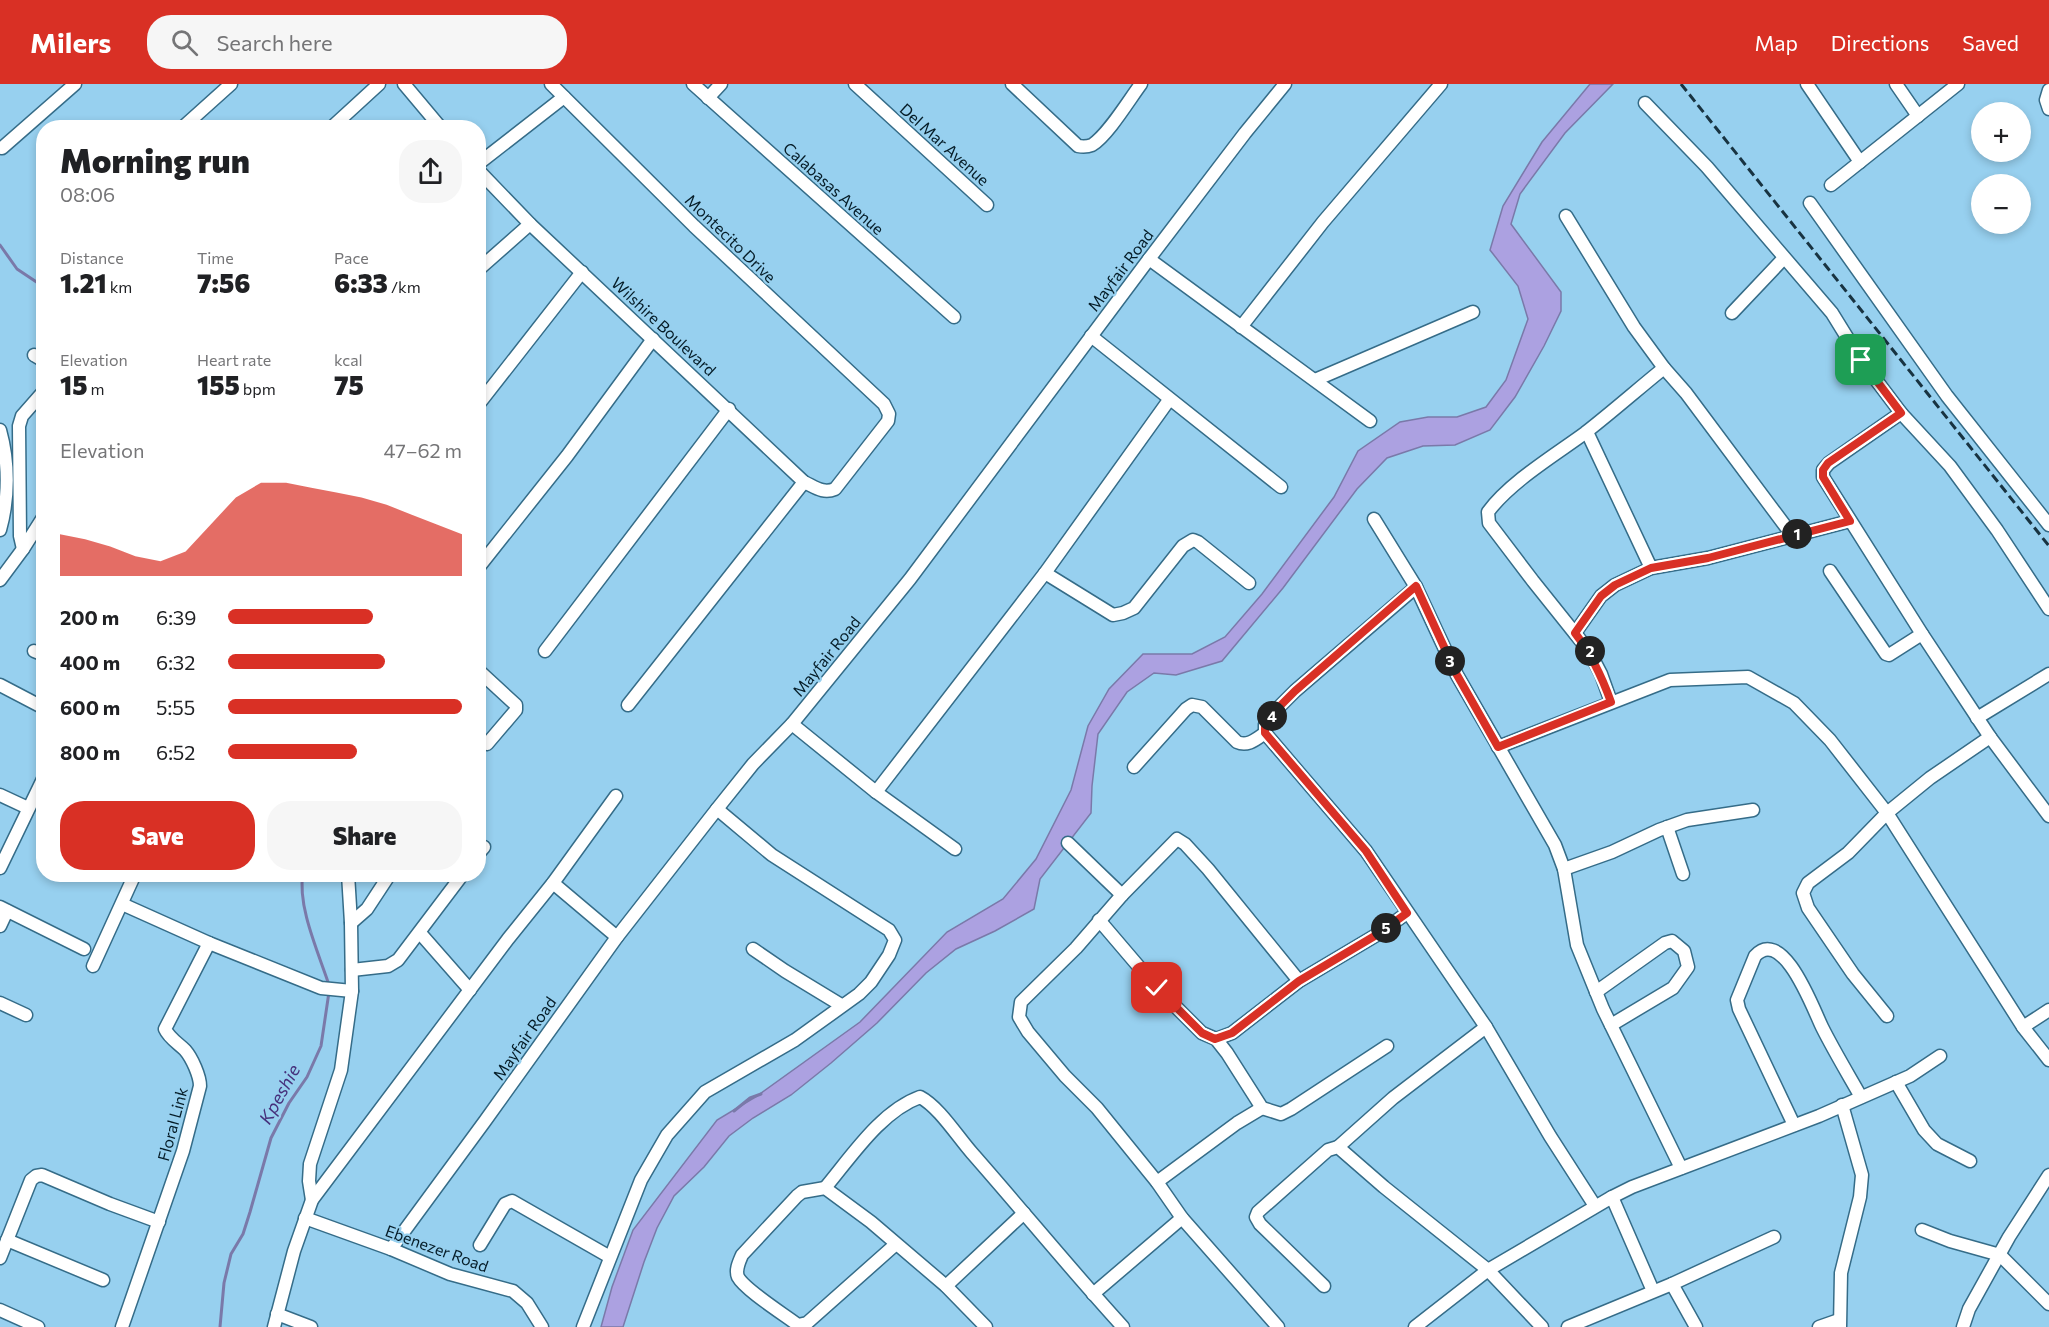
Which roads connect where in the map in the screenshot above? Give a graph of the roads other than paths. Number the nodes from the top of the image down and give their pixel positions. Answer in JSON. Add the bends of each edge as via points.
{"nodes":[{"id":1,"x":75,"y":84,"type":"edge"},
{"id":2,"x":231,"y":84,"type":"edge"},
{"id":3,"x":379,"y":84,"type":"edge"},
{"id":4,"x":404,"y":84,"type":"edge"},
{"id":5,"x":551,"y":84,"type":"edge"},
{"id":6,"x":693,"y":84,"type":"edge"},
{"id":7,"x":721,"y":84,"type":"edge"},
{"id":8,"x":855,"y":84,"type":"edge"},
{"id":9,"x":1012,"y":84,"type":"edge"},
{"id":10,"x":1141,"y":84,"type":"edge"},
{"id":11,"x":1286,"y":84,"type":"edge"},
{"id":12,"x":1441,"y":84,"type":"edge"},
{"id":13,"x":1807,"y":84,"type":"edge"},
{"id":14,"x":1896,"y":84,"type":"edge"},
{"id":15,"x":1958,"y":84,"type":"edge"},
{"id":16,"x":2049,"y":90,"type":"edge"},
{"id":17,"x":564,"y":97,"type":"junction"},
{"id":18,"x":708,"y":98,"type":"junction"},
{"id":19,"x":1645,"y":103,"type":"dead end"},
{"id":20,"x":2049,"y":109,"type":"edge"},
{"id":21,"x":1918,"y":116,"type":"junction"},
{"id":22,"x":191,"y":120,"type":"edge"},
{"id":23,"x":340,"y":120,"type":"edge"},
{"id":24,"x":434,"y":120,"type":"edge"},
{"id":25,"x":2,"y":148,"type":"dead end"},
{"id":26,"x":486,"y":158,"type":"edge"},
{"id":27,"x":1860,"y":162,"type":"junction"},
{"id":28,"x":486,"y":178,"type":"edge"},
{"id":29,"x":1831,"y":185,"type":"dead end"},
{"id":30,"x":1810,"y":203,"type":"dead end"},
{"id":31,"x":987,"y":205,"type":"dead end"},
{"id":32,"x":1566,"y":216,"type":"dead end"},
{"id":33,"x":530,"y":224,"type":"junction"},
{"id":34,"x":1784,"y":258,"type":"junction"},
{"id":35,"x":1149,"y":259,"type":"junction"},
{"id":36,"x":486,"y":263,"type":"edge"},
{"id":37,"x":582,"y":272,"type":"junction"},
{"id":38,"x":1473,"y":312,"type":"dead end"},
{"id":39,"x":1732,"y":313,"type":"dead end"},
{"id":40,"x":954,"y":317,"type":"dead end"},
{"id":41,"x":1241,"y":327,"type":"junction"},
{"id":42,"x":1090,"y":336,"type":"junction"},
{"id":43,"x":653,"y":339,"type":"junction"},
{"id":44,"x":1664,"y":368,"type":"junction"},
{"id":45,"x":1315,"y":380,"type":"junction"},
{"id":46,"x":486,"y":395,"type":"edge"},
{"id":47,"x":36,"y":400,"type":"edge"},
{"id":48,"x":1169,"y":400,"type":"junction"},
{"id":49,"x":729,"y":409,"type":"junction"},
{"id":50,"x":1901,"y":413,"type":"junction"},
{"id":51,"x":1370,"y":421,"type":"dead end"},
{"id":52,"x":0,"y":430,"type":"edge"},
{"id":53,"x":1587,"y":432,"type":"junction"},
{"id":54,"x":804,"y":482,"type":"junction"},
{"id":55,"x":1281,"y":487,"type":"dead end"},
{"id":56,"x":835,"y":489,"type":"joint"},
{"id":57,"x":1374,"y":519,"type":"dead end"},
{"id":58,"x":1850,"y":521,"type":"junction"},
{"id":59,"x":2049,"y":525,"type":"edge"},
{"id":60,"x":36,"y":529,"type":"edge"},
{"id":61,"x":0,"y":530,"type":"edge"},
{"id":62,"x":1792,"y":535,"type":"junction"},
{"id":63,"x":23,"y":549,"type":"junction"},
{"id":64,"x":486,"y":558,"type":"edge"},
{"id":65,"x":1651,"y":568,"type":"junction"},
{"id":66,"x":1830,"y":571,"type":"dead end"},
{"id":67,"x":1045,"y":573,"type":"junction"},
{"id":68,"x":0,"y":579,"type":"edge"},
{"id":69,"x":1249,"y":583,"type":"dead end"},
{"id":70,"x":1416,"y":586,"type":"junction"},
{"id":71,"x":2049,"y":609,"type":"edge"},
{"id":72,"x":1575,"y":633,"type":"junction"},
{"id":73,"x":1922,"y":634,"type":"junction"},
{"id":74,"x":545,"y":651,"type":"dead end"},
{"id":75,"x":2049,"y":674,"type":"edge"},
{"id":76,"x":486,"y":677,"type":"edge"},
{"id":77,"x":0,"y":685,"type":"edge"},
{"id":78,"x":1611,"y":702,"type":"junction"},
{"id":79,"x":36,"y":704,"type":"edge"},
{"id":80,"x":628,"y":705,"type":"dead end"},
{"id":81,"x":1977,"y":718,"type":"junction"},
{"id":82,"x":792,"y":724,"type":"junction"},
{"id":83,"x":1265,"y":733,"type":"junction"},
{"id":84,"x":1990,"y":737,"type":"junction"},
{"id":85,"x":487,"y":744,"type":"dead end"},
{"id":86,"x":1498,"y":747,"type":"junction"},
{"id":87,"x":1134,"y":767,"type":"dead end"},
{"id":88,"x":36,"y":792,"type":"edge"},
{"id":89,"x":876,"y":792,"type":"junction"},
{"id":90,"x":0,"y":795,"type":"edge"},
{"id":91,"x":616,"y":796,"type":"dead end"},
{"id":92,"x":28,"y":808,"type":"junction"},
{"id":93,"x":717,"y":808,"type":"junction"},
{"id":94,"x":1752,"y":810,"type":"dead end"},
{"id":95,"x":1887,"y":813,"type":"junction"},
{"id":96,"x":2049,"y":816,"type":"edge"},
{"id":97,"x":1667,"y":827,"type":"junction"},
{"id":98,"x":1068,"y":843,"type":"dead end"},
{"id":99,"x":955,"y":849,"type":"dead end"},
{"id":100,"x":0,"y":868,"type":"edge"},
{"id":101,"x":1564,"y":869,"type":"junction"},
{"id":102,"x":1683,"y":874,"type":"dead end"},
{"id":103,"x":132,"y":882,"type":"edge"},
{"id":104,"x":348,"y":882,"type":"edge"},
{"id":105,"x":385,"y":882,"type":"edge"},
{"id":106,"x":457,"y":882,"type":"edge"},
{"id":107,"x":553,"y":883,"type":"junction"},
{"id":108,"x":1122,"y":895,"type":"junction"},
{"id":109,"x":122,"y":904,"type":"junction"},
{"id":110,"x":3,"y":909,"type":"edge"},
{"id":111,"x":1407,"y":913,"type":"junction"},
{"id":112,"x":1099,"y":920,"type":"junction"},
{"id":113,"x":351,"y":923,"type":"junction"},
{"id":114,"x":0,"y":926,"type":"edge"},
{"id":115,"x":420,"y":933,"type":"junction"},
{"id":116,"x":617,"y":937,"type":"junction"},
{"id":117,"x":210,"y":943,"type":"junction"},
{"id":118,"x":84,"y":949,"type":"dead end"},
{"id":119,"x":753,"y":949,"type":"dead end"},
{"id":120,"x":93,"y":966,"type":"dead end"},
{"id":121,"x":352,"y":970,"type":"junction"},
{"id":122,"x":1299,"y":981,"type":"junction"},
{"id":123,"x":470,"y":990,"type":"junction"},
{"id":124,"x":352,"y":991,"type":"junction"},
{"id":125,"x":1596,"y":992,"type":"junction"},
{"id":126,"x":0,"y":1003,"type":"edge"},
{"id":127,"x":841,"y":1005,"type":"junction"},
{"id":128,"x":2049,"y":1010,"type":"edge"},
{"id":129,"x":26,"y":1015,"type":"dead end"},
{"id":130,"x":1887,"y":1016,"type":"dead end"},
{"id":131,"x":1611,"y":1025,"type":"junction"},
{"id":132,"x":1486,"y":1027,"type":"junction"},
{"id":133,"x":2023,"y":1028,"type":"junction"},
{"id":134,"x":1232,"y":1033,"type":"junction"},
{"id":135,"x":1215,"y":1039,"type":"junction"},
{"id":136,"x":1387,"y":1046,"type":"dead end"},
{"id":137,"x":1227,"y":1053,"type":"junction"},
{"id":138,"x":1940,"y":1056,"type":"dead end"},
{"id":139,"x":2049,"y":1060,"type":"edge"},
{"id":140,"x":1896,"y":1082,"type":"junction"},
{"id":141,"x":1861,"y":1097,"type":"junction"},
{"id":142,"x":1842,"y":1105,"type":"junction"},
{"id":143,"x":1262,"y":1108,"type":"junction"},
{"id":144,"x":1794,"y":1125,"type":"junction"},
{"id":145,"x":1338,"y":1147,"type":"junction"},
{"id":146,"x":1970,"y":1161,"type":"dead end"},
{"id":147,"x":1681,"y":1168,"type":"junction"},
{"id":148,"x":2049,"y":1175,"type":"edge"},
{"id":149,"x":1157,"y":1182,"type":"junction"},
{"id":150,"x":825,"y":1188,"type":"junction"},
{"id":151,"x":1612,"y":1197,"type":"junction"},
{"id":152,"x":312,"y":1200,"type":"junction"},
{"id":153,"x":1595,"y":1206,"type":"junction"},
{"id":154,"x":1024,"y":1213,"type":"junction"},
{"id":155,"x":305,"y":1218,"type":"junction"},
{"id":156,"x":1182,"y":1218,"type":"junction"},
{"id":157,"x":159,"y":1222,"type":"junction"},
{"id":158,"x":1922,"y":1230,"type":"dead end"},
{"id":159,"x":1774,"y":1237,"type":"dead end"},
{"id":160,"x":7,"y":1240,"type":"junction"},
{"id":161,"x":896,"y":1244,"type":"junction"},
{"id":162,"x":480,"y":1245,"type":"dead end"},
{"id":163,"x":391,"y":1249,"type":"junction"},
{"id":164,"x":2000,"y":1255,"type":"junction"},
{"id":165,"x":610,"y":1257,"type":"junction"},
{"id":166,"x":0,"y":1258,"type":"edge"},
{"id":167,"x":1488,"y":1270,"type":"junction"},
{"id":168,"x":103,"y":1280,"type":"dead end"},
{"id":169,"x":1672,"y":1284,"type":"junction"},
{"id":170,"x":946,"y":1286,"type":"junction"},
{"id":171,"x":1324,"y":1286,"type":"dead end"},
{"id":172,"x":1653,"y":1292,"type":"junction"},
{"id":173,"x":1093,"y":1294,"type":"junction"},
{"id":174,"x":2049,"y":1304,"type":"edge"},
{"id":175,"x":0,"y":1310,"type":"edge"},
{"id":176,"x":277,"y":1314,"type":"junction"},
{"id":177,"x":1840,"y":1324,"type":"edge"},
{"id":178,"x":38,"y":1327,"type":"edge"},
{"id":179,"x":123,"y":1327,"type":"edge"},
{"id":180,"x":274,"y":1327,"type":"edge"},
{"id":181,"x":311,"y":1327,"type":"edge"},
{"id":182,"x":542,"y":1327,"type":"edge"},
{"id":183,"x":583,"y":1327,"type":"edge"},
{"id":184,"x":986,"y":1327,"type":"edge"},
{"id":185,"x":1123,"y":1327,"type":"edge"},
{"id":186,"x":1278,"y":1327,"type":"edge"},
{"id":187,"x":1415,"y":1327,"type":"edge"},
{"id":188,"x":1542,"y":1327,"type":"edge"},
{"id":189,"x":1568,"y":1327,"type":"edge"},
{"id":190,"x":1696,"y":1327,"type":"edge"},
{"id":191,"x":1819,"y":1327,"type":"edge"},
{"id":192,"x":1963,"y":1327,"type":"edge"}],
"edges":[{"from":1,"to":25,"type":"street"},
{"from":2,"to":22,"type":"street"},
{"from":3,"to":23,"type":"street"},
{"from":4,"to":24,"type":"street"},
{"from":5,"to":17,"type":"street","name":"Montecito Drive"},
{"from":6,"to":18,"type":"street","name":"Calabasas Avenue"},
{"from":7,"to":18,"type":"street"},
{"from":8,"to":31,"type":"street","name":"Del Mar Avenue"},
{"from":9,"to":10,"type":"street","via":[[1078,146],[1084,147],[1103,135]]},
{"from":11,"to":35,"type":"street","name":"Mayfair Road"},
{"from":12,"to":41,"type":"street","via":[[1323,222]]},
{"from":13,"to":27,"type":"street"},
{"from":14,"to":21,"type":"street"},
{"from":15,"to":21,"type":"street"},
{"from":16,"to":20,"type":"street"},
{"from":17,"to":26,"type":"street"},
{"from":17,"to":56,"type":"street","name":"Montecito Drive","via":[[694,226],[885,404],[888,421]]},
{"from":18,"to":40,"type":"street","name":"Calabasas Avenue"},
{"from":19,"to":34,"type":"street","via":[[1707,167]]},
{"from":21,"to":27,"type":"street"},
{"from":27,"to":29,"type":"street"},
{"from":28,"to":33,"type":"street","name":"Wilshire Boulevard"},
{"from":30,"to":59,"type":"street","via":[[1947,396]]},
{"from":32,"to":44,"type":"street"},
{"from":33,"to":36,"type":"street"},
{"from":33,"to":37,"type":"street","name":"Wilshire Boulevard"},
{"from":34,"to":39,"type":"street"},
{"from":34,"to":50,"type":"street","via":[[1832,313]]},
{"from":35,"to":41,"type":"street"},
{"from":35,"to":42,"type":"street","name":"Mayfair Road"},
{"from":37,"to":43,"type":"street","name":"Wilshire Boulevard"},
{"from":37,"to":46,"type":"street"},
{"from":38,"to":45,"type":"street"},
{"from":41,"to":45,"type":"street"},
{"from":42,"to":48,"type":"street"},
{"from":42,"to":82,"type":"street","name":"Mayfair Road","via":[[910,579]]},
{"from":43,"to":49,"type":"street","name":"Wilshire Boulevard"},
{"from":43,"to":64,"type":"street"},
{"from":44,"to":53,"type":"street"},
{"from":44,"to":62,"type":"street"},
{"from":45,"to":51,"type":"street"},
{"from":47,"to":63,"type":"street","via":[[19,426]]},
{"from":48,"to":55,"type":"street"},
{"from":48,"to":67,"type":"street"},
{"from":49,"to":54,"type":"street","name":"Wilshire Boulevard"},
{"from":49,"to":74,"type":"street"},
{"from":50,"to":58,"type":"street","via":[[1823,470],[1823,477]]},
{"from":50,"to":71,"type":"street","via":[[1950,466]]},
{"from":52,"to":61,"type":"street","via":[[8,486]]},
{"from":53,"to":65,"type":"street"},
{"from":53,"to":72,"type":"street","via":[[1530,473],[1488,512],[1489,523]]},
{"from":54,"to":56,"type":"street","name":"Wilshire Boulevard","via":[[821,491]]},
{"from":54,"to":80,"type":"street"},
{"from":57,"to":70,"type":"street"},
{"from":58,"to":62,"type":"street"},
{"from":58,"to":73,"type":"street"},
{"from":60,"to":63,"type":"street"},
{"from":62,"to":65,"type":"street","via":[[1708,558]]},
{"from":63,"to":68,"type":"street"},
{"from":65,"to":72,"type":"street","via":[[1601,596]]},
{"from":66,"to":73,"type":"street","via":[[1886,654]]},
{"from":67,"to":69,"type":"street","via":[[1113,615],[1124,613],[1134,608],[1183,546],[1193,540]]},
{"from":67,"to":89,"type":"street"},
{"from":70,"to":83,"type":"street","via":[[1295,691],[1265,725]]},
{"from":70,"to":86,"type":"street","via":[[1457,675]]},
{"from":72,"to":78,"type":"street","via":[[1593,658]]},
{"from":73,"to":81,"type":"street"},
{"from":75,"to":81,"type":"street"},
{"from":76,"to":85,"type":"street","via":[[516,705]]},
{"from":77,"to":79,"type":"street"},
{"from":78,"to":86,"type":"street"},
{"from":78,"to":95,"type":"street","via":[[1670,680],[1749,677],[1794,703],[1830,740]]},
{"from":81,"to":84,"type":"street"},
{"from":82,"to":89,"type":"street"},
{"from":82,"to":93,"type":"street","name":"Mayfair Road"},
{"from":83,"to":87,"type":"street","via":[[1242,744],[1202,707],[1192,705]]},
{"from":83,"to":111,"type":"street","via":[[1366,851]]},
{"from":84,"to":95,"type":"street"},
{"from":84,"to":96,"type":"street"},
{"from":86,"to":101,"type":"street","via":[[1555,845]]},
{"from":88,"to":92,"type":"street"},
{"from":89,"to":99,"type":"street"},
{"from":90,"to":92,"type":"street"},
{"from":91,"to":107,"type":"street"},
{"from":92,"to":100,"type":"street"},
{"from":93,"to":116,"type":"street","name":"Mayfair Road"},
{"from":93,"to":127,"type":"street","via":[[772,855],[889,930],[895,940],[889,955],[871,982]]},
{"from":94,"to":97,"type":"street"},
{"from":95,"to":130,"type":"street","via":[[1848,853],[1808,883],[1803,893],[1808,908],[1846,964]]},
{"from":95,"to":133,"type":"street"},
{"from":97,"to":101,"type":"street"},
{"from":97,"to":102,"type":"street"},
{"from":98,"to":108,"type":"street"},
{"from":101,"to":125,"type":"street","via":[[1577,945]]},
{"from":103,"to":109,"type":"street"},
{"from":104,"to":113,"type":"street"},
{"from":105,"to":113,"type":"street","via":[[367,909]]},
{"from":106,"to":115,"type":"street"},
{"from":107,"to":116,"type":"street"},
{"from":107,"to":123,"type":"street"},
{"from":108,"to":112,"type":"street"},
{"from":108,"to":122,"type":"street","via":[[1177,839],[1208,869]]},
{"from":109,"to":117,"type":"street"},
{"from":109,"to":120,"type":"street"},
{"from":110,"to":114,"type":"street"},
{"from":110,"to":118,"type":"street"},
{"from":111,"to":122,"type":"street"},
{"from":111,"to":132,"type":"street"},
{"from":112,"to":135,"type":"street","via":[[1157,988],[1202,1033]]},
{"from":112,"to":149,"type":"street","via":[[1077,948],[1021,1002],[1019,1017]]},
{"from":113,"to":121,"type":"street"},
{"from":115,"to":121,"type":"street","via":[[393,965]]},
{"from":115,"to":123,"type":"street"},
{"from":116,"to":163,"type":"street","name":"Mayfair Road"},
{"from":117,"to":124,"type":"street","via":[[321,988]]},
{"from":117,"to":157,"type":"street","name":"Floral Link","via":[[165,1029],[189,1055],[200,1084]]},
{"from":119,"to":127,"type":"street"},
{"from":121,"to":124,"type":"street"},
{"from":122,"to":134,"type":"street"},
{"from":123,"to":152,"type":"street"},
{"from":124,"to":152,"type":"street","via":[[341,1070],[310,1164]]},
{"from":125,"to":131,"type":"street"},
{"from":125,"to":131,"type":"street","via":[[1665,943],[1672,941],[1684,951],[1688,967],[1673,988]]},
{"from":126,"to":129,"type":"street"},
{"from":127,"to":165,"type":"street","via":[[795,1040],[714,1085],[697,1100],[667,1135],[640,1180]]},
{"from":128,"to":133,"type":"street"},
{"from":131,"to":147,"type":"street"},
{"from":132,"to":145,"type":"street","via":[[1393,1098]]},
{"from":132,"to":153,"type":"street"},
{"from":133,"to":139,"type":"street"},
{"from":134,"to":135,"type":"street"},
{"from":134,"to":137,"type":"street"},
{"from":135,"to":137,"type":"street"},
{"from":136,"to":143,"type":"street","via":[[1291,1109],[1281,1113]]},
{"from":137,"to":143,"type":"street"},
{"from":138,"to":140,"type":"street"},
{"from":140,"to":141,"type":"street"},
{"from":140,"to":146,"type":"street","via":[[1924,1130],[1937,1144]]},
{"from":141,"to":142,"type":"street"},
{"from":141,"to":144,"type":"street","via":[[1789,963],[1778,953],[1759,952],[1737,1000]]},
{"from":142,"to":144,"type":"street"},
{"from":142,"to":177,"type":"street","via":[[1862,1175],[1841,1273]]},
{"from":143,"to":149,"type":"street"},
{"from":144,"to":147,"type":"street"},
{"from":145,"to":167,"type":"street"},
{"from":145,"to":171,"type":"street","via":[[1328,1150],[1256,1217]]},
{"from":147,"to":151,"type":"street"},
{"from":148,"to":164,"type":"street"},
{"from":149,"to":156,"type":"street"},
{"from":150,"to":154,"type":"street","via":[[896,1108],[920,1097],[934,1106]]},
{"from":150,"to":161,"type":"street"},
{"from":150,"to":161,"type":"street","via":[[802,1192],[742,1255],[738,1277],[749,1288],[798,1325],[807,1323]]},
{"from":151,"to":153,"type":"street"},
{"from":151,"to":172,"type":"street"},
{"from":152,"to":155,"type":"street"},
{"from":153,"to":167,"type":"street"},
{"from":154,"to":170,"type":"street"},
{"from":154,"to":173,"type":"street"},
{"from":155,"to":163,"type":"street","name":"Ebenezer Road"},
{"from":155,"to":176,"type":"street"},
{"from":156,"to":173,"type":"street"},
{"from":156,"to":186,"type":"street"},
{"from":157,"to":160,"type":"street","via":[[42,1175],[31,1180]]},
{"from":157,"to":179,"type":"street","name":"Floral Link"},
{"from":158,"to":164,"type":"street"},
{"from":159,"to":169,"type":"street"},
{"from":160,"to":166,"type":"street"},
{"from":160,"to":168,"type":"street"},
{"from":161,"to":170,"type":"street"},
{"from":162,"to":165,"type":"street","via":[[505,1204],[512,1201]]},
{"from":163,"to":182,"type":"street","name":"Ebenezer Road","via":[[450,1274],[513,1291],[527,1303]]},
{"from":164,"to":174,"type":"street"},
{"from":164,"to":192,"type":"street"},
{"from":165,"to":183,"type":"street"},
{"from":167,"to":187,"type":"street"},
{"from":167,"to":188,"type":"street"},
{"from":169,"to":172,"type":"street"},
{"from":169,"to":190,"type":"street"},
{"from":170,"to":184,"type":"street"},
{"from":172,"to":189,"type":"street"},
{"from":173,"to":185,"type":"street"},
{"from":175,"to":178,"type":"street"},
{"from":176,"to":180,"type":"street"},
{"from":176,"to":181,"type":"street"},
{"from":177,"to":191,"type":"street"}]}
